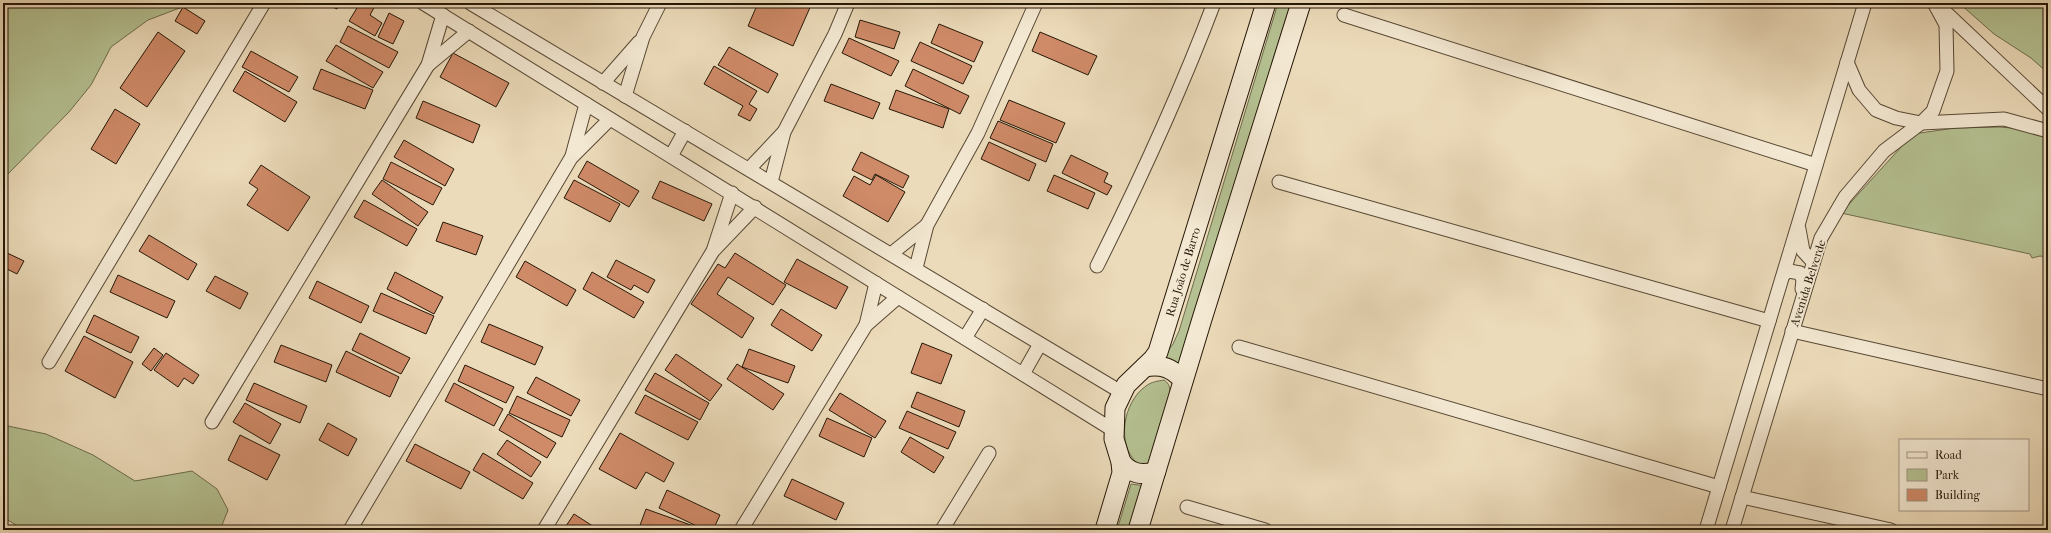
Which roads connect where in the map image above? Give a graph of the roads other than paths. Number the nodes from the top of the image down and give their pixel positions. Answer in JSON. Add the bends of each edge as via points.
{"nodes":[{"id":1,"x":264,"y":3,"type":"edge"},
{"id":2,"x":423,"y":3,"type":"edge"},
{"id":3,"x":660,"y":3,"type":"edge"},
{"id":4,"x":848,"y":3,"type":"edge"},
{"id":5,"x":1036,"y":3,"type":"edge"},
{"id":6,"x":1214,"y":3,"type":"edge"},
{"id":7,"x":1266,"y":3,"type":"edge"},
{"id":8,"x":1301,"y":3,"type":"edge"},
{"id":9,"x":1866,"y":3,"type":"edge"},
{"id":10,"x":1935,"y":3,"type":"edge"},
{"id":11,"x":477,"y":5,"type":"edge"},
{"id":12,"x":443,"y":15,"type":"junction"},
{"id":13,"x":1344,"y":15,"type":"dead end"},
{"id":14,"x":469,"y":31,"type":"junction"},
{"id":15,"x":642,"y":37,"type":"junction"},
{"id":16,"x":1847,"y":62,"type":"junction"},
{"id":17,"x":428,"y":65,"type":"junction"},
{"id":18,"x":603,"y":83,"type":"junction"},
{"id":19,"x":625,"y":96,"type":"junction"},
{"id":20,"x":586,"y":104,"type":"junction"},
{"id":21,"x":2048,"y":109,"type":"edge"},
{"id":22,"x":610,"y":119,"type":"junction"},
{"id":23,"x":1921,"y":123,"type":"junction"},
{"id":24,"x":685,"y":131,"type":"junction"},
{"id":25,"x":2048,"y":131,"type":"edge"},
{"id":26,"x":784,"y":132,"type":"junction"},
{"id":27,"x":671,"y":156,"type":"junction"},
{"id":28,"x":572,"y":158,"type":"junction"},
{"id":29,"x":1816,"y":166,"type":"junction"},
{"id":30,"x":749,"y":169,"type":"junction"},
{"id":31,"x":771,"y":182,"type":"junction"},
{"id":32,"x":1279,"y":182,"type":"dead end"},
{"id":33,"x":732,"y":193,"type":"junction"},
{"id":34,"x":755,"y":207,"type":"junction"},
{"id":35,"x":1799,"y":221,"type":"junction"},
{"id":36,"x":926,"y":225,"type":"junction"},
{"id":37,"x":713,"y":251,"type":"junction"},
{"id":38,"x":891,"y":254,"type":"junction"},
{"id":39,"x":1813,"y":262,"type":"junction"},
{"id":40,"x":1097,"y":266,"type":"dead end"},
{"id":41,"x":916,"y":268,"type":"junction"},
{"id":42,"x":1784,"y":274,"type":"junction"},
{"id":43,"x":876,"y":283,"type":"junction"},
{"id":44,"x":898,"y":297,"type":"junction"},
{"id":45,"x":1802,"y":299,"type":"junction"},
{"id":46,"x":983,"y":309,"type":"junction"},
{"id":47,"x":1769,"y":321,"type":"junction"},
{"id":48,"x":866,"y":325,"type":"junction"},
{"id":49,"x":1792,"y":331,"type":"junction"},
{"id":50,"x":965,"y":338,"type":"junction"},
{"id":51,"x":1040,"y":344,"type":"junction"},
{"id":52,"x":1239,"y":348,"type":"dead end"},
{"id":53,"x":49,"y":362,"type":"dead end"},
{"id":54,"x":1145,"y":367,"type":"junction"},
{"id":55,"x":1023,"y":374,"type":"junction"},
{"id":56,"x":1183,"y":380,"type":"junction"},
{"id":57,"x":2048,"y":389,"type":"edge"},
{"id":58,"x":1121,"y":392,"type":"junction"},
{"id":59,"x":212,"y":422,"type":"dead end"},
{"id":60,"x":1113,"y":430,"type":"junction"},
{"id":61,"x":989,"y":453,"type":"dead end"},
{"id":62,"x":1121,"y":462,"type":"junction"},
{"id":63,"x":1156,"y":471,"type":"junction"},
{"id":64,"x":1719,"y":487,"type":"junction"},
{"id":65,"x":1742,"y":497,"type":"junction"},
{"id":66,"x":1187,"y":506,"type":"dead end"},
{"id":67,"x":350,"y":530,"type":"edge"},
{"id":68,"x":544,"y":530,"type":"edge"},
{"id":69,"x":741,"y":530,"type":"edge"},
{"id":70,"x":942,"y":530,"type":"edge"},
{"id":71,"x":1105,"y":530,"type":"edge"},
{"id":72,"x":1138,"y":530,"type":"edge"},
{"id":73,"x":1265,"y":530,"type":"edge"},
{"id":74,"x":1706,"y":530,"type":"edge"},
{"id":75,"x":1732,"y":530,"type":"edge"},
{"id":76,"x":1892,"y":530,"type":"edge"}],
"edges":[{"from":1,"to":53,"type":"street"},
{"from":2,"to":12,"type":"street"},
{"from":3,"to":15,"type":"street"},
{"from":4,"to":26,"type":"street","via":[[835,34]]},
{"from":5,"to":36,"type":"street","via":[[978,133]]},
{"from":6,"to":40,"type":"street","via":[[1187,74],[1144,172]]},
{"from":7,"to":54,"type":"street","name":"Rua João de Barro","via":[[1158,352]]},
{"from":8,"to":56,"type":"street"},
{"from":9,"to":16,"type":"street"},
{"from":10,"to":21,"type":"street"},
{"from":10,"to":23,"type":"street","name":"Avenida Belverde","via":[[1946,25],[1947,71],[1933,111]]},
{"from":11,"to":18,"type":"street"},
{"from":12,"to":14,"type":"street"},
{"from":12,"to":17,"type":"street"},
{"from":13,"to":29,"type":"street"},
{"from":14,"to":17,"type":"street"},
{"from":14,"to":20,"type":"street"},
{"from":15,"to":18,"type":"street"},
{"from":15,"to":19,"type":"street"},
{"from":16,"to":23,"type":"street","via":[[1859,90],[1876,110],[1896,118]]},
{"from":16,"to":29,"type":"street"},
{"from":17,"to":59,"type":"street"},
{"from":18,"to":19,"type":"street"},
{"from":19,"to":24,"type":"street"},
{"from":20,"to":22,"type":"street"},
{"from":20,"to":28,"type":"street"},
{"from":22,"to":27,"type":"street"},
{"from":22,"to":28,"type":"street"},
{"from":23,"to":25,"type":"street","via":[[2004,119]]},
{"from":23,"to":39,"type":"street","name":"Avenida Belverde","via":[[1884,151],[1845,197],[1821,238]]},
{"from":24,"to":27,"type":"street"},
{"from":24,"to":30,"type":"street"},
{"from":26,"to":30,"type":"street"},
{"from":26,"to":31,"type":"street"},
{"from":27,"to":33,"type":"street"},
{"from":28,"to":67,"type":"street"},
{"from":29,"to":35,"type":"street"},
{"from":30,"to":31,"type":"street"},
{"from":31,"to":38,"type":"street"},
{"from":32,"to":47,"type":"street"},
{"from":33,"to":34,"type":"street"},
{"from":33,"to":37,"type":"street"},
{"from":34,"to":37,"type":"street"},
{"from":34,"to":43,"type":"street"},
{"from":35,"to":39,"type":"street","via":[[1803,251]]},
{"from":35,"to":42,"type":"street"},
{"from":36,"to":38,"type":"street"},
{"from":36,"to":41,"type":"street"},
{"from":37,"to":68,"type":"street"},
{"from":38,"to":41,"type":"street"},
{"from":39,"to":45,"type":"street","name":"Avenida Belverde"},
{"from":41,"to":46,"type":"street"},
{"from":42,"to":45,"type":"street","via":[[1788,271],[1800,273],[1803,280]]},
{"from":42,"to":47,"type":"street"},
{"from":43,"to":44,"type":"street"},
{"from":43,"to":48,"type":"street"},
{"from":44,"to":48,"type":"street"},
{"from":44,"to":50,"type":"street"},
{"from":45,"to":49,"type":"street","name":"Avenida Belverde"},
{"from":46,"to":50,"type":"street"},
{"from":46,"to":51,"type":"street"},
{"from":47,"to":64,"type":"street"},
{"from":48,"to":69,"type":"street"},
{"from":49,"to":57,"type":"street"},
{"from":49,"to":65,"type":"street","name":"Avenida Belverde"},
{"from":50,"to":55,"type":"street"},
{"from":51,"to":55,"type":"street"},
{"from":51,"to":58,"type":"street"},
{"from":52,"to":64,"type":"street"},
{"from":54,"to":56,"type":"street","via":[[1169,368]]},
{"from":54,"to":58,"type":"street","name":"Rua João de Barro"},
{"from":55,"to":60,"type":"street"},
{"from":56,"to":63,"type":"street"},
{"from":58,"to":60,"type":"street","name":"Rua João de Barro","via":[[1115,408]]},
{"from":60,"to":62,"type":"street","name":"Rua João de Barro"},
{"from":61,"to":70,"type":"street"},
{"from":62,"to":63,"type":"street","via":[[1136,473]]},
{"from":62,"to":71,"type":"street","name":"Rua João de Barro","via":[[1122,473]]},
{"from":63,"to":72,"type":"street"},
{"from":64,"to":74,"type":"street"},
{"from":65,"to":75,"type":"street","name":"Avenida Belverde"},
{"from":65,"to":76,"type":"street"},
{"from":66,"to":73,"type":"street"}]}
